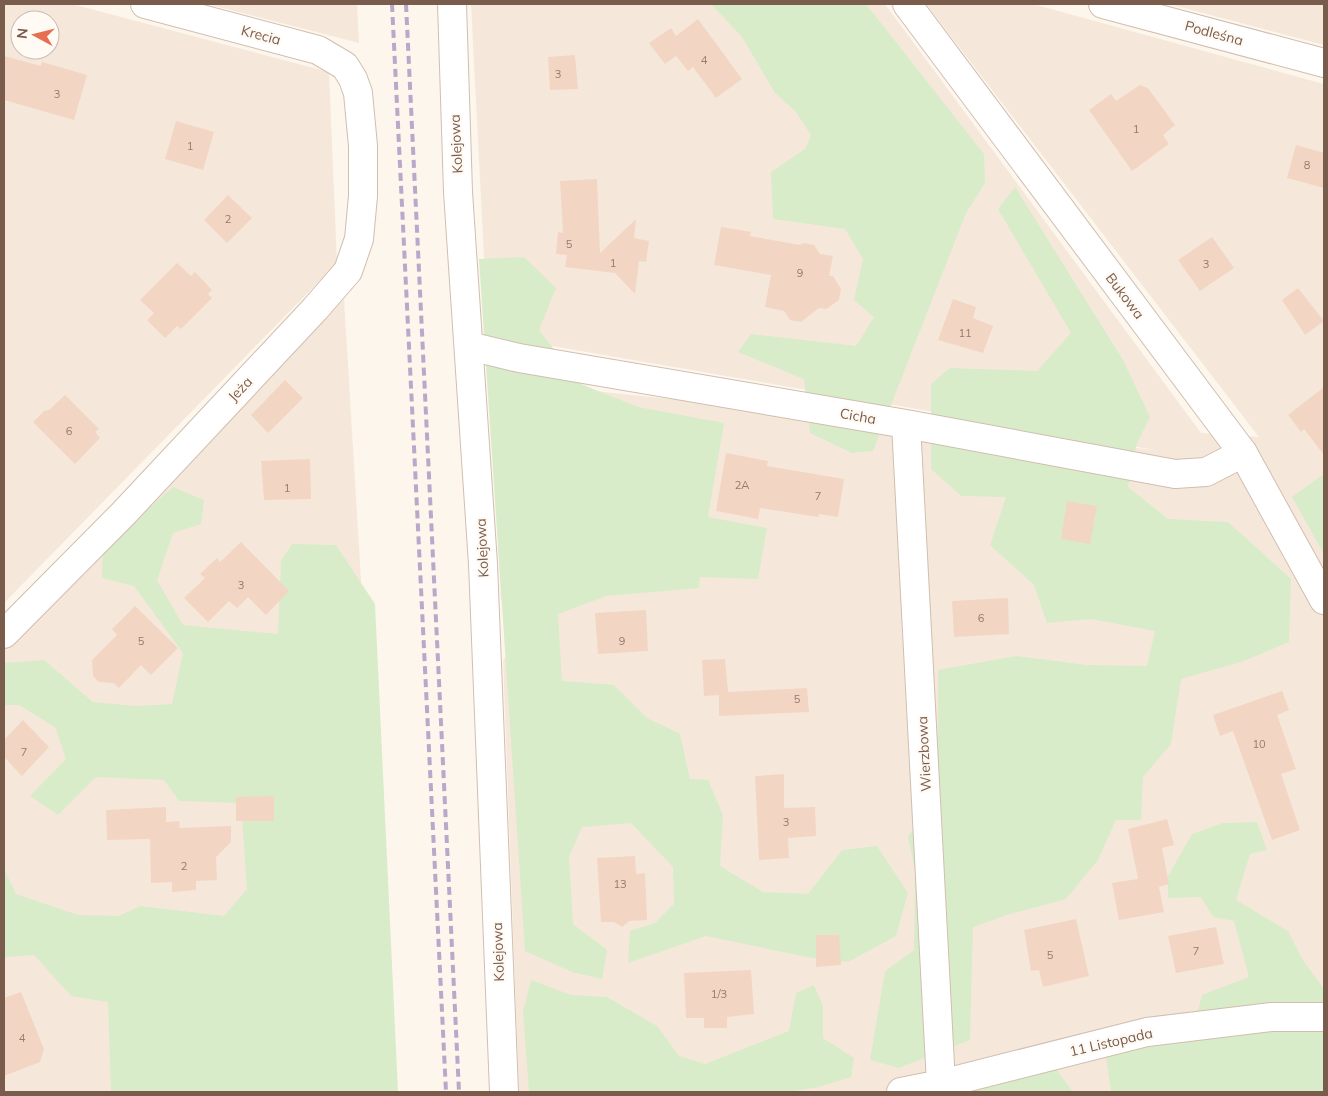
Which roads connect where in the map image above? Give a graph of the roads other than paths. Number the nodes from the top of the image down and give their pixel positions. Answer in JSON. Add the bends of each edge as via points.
{"nodes":[{"id":1,"x":145,"y":4,"type":"edge"},
{"id":2,"x":452,"y":4,"type":"edge"},
{"id":3,"x":907,"y":4,"type":"edge"},
{"id":4,"x":1103,"y":4,"type":"edge"},
{"id":5,"x":1324,"y":63,"type":"edge"},
{"id":6,"x":358,"y":93,"type":"joint"},
{"id":7,"x":469,"y":346,"type":"junction"},
{"id":8,"x":906,"y":424,"type":"junction"},
{"id":9,"x":1243,"y":452,"type":"junction"},
{"id":10,"x":1324,"y":600,"type":"edge"},
{"id":11,"x":4,"y":634,"type":"edge"},
{"id":12,"x":1324,"y":1017,"type":"edge"},
{"id":13,"x":941,"y":1084,"type":"junction"},
{"id":14,"x":504,"y":1092,"type":"edge"},
{"id":15,"x":901,"y":1092,"type":"edge"}],
"edges":[{"from":1,"to":6,"type":"street","name":"Krecia","via":[[318,50],[345,66]]},
{"from":2,"to":7,"type":"street","name":"Kolejowa","via":[[458,192]]},
{"from":3,"to":9,"type":"street","name":"Bukowa"},
{"from":4,"to":5,"type":"street","name":"Podleśna"},
{"from":6,"to":11,"type":"street","name":"Jeża","via":[[363,196],[359,239],[348,271],[123,514]]},
{"from":7,"to":8,"type":"street","name":"Cicha","via":[[518,358]]},
{"from":7,"to":14,"type":"street","name":"Kolejowa","via":[[483,564]]},
{"from":8,"to":9,"type":"street","name":"Cicha","via":[[1175,474],[1206,472]]},
{"from":8,"to":13,"type":"street","name":"Wierzbowa"},
{"from":9,"to":10,"type":"street","name":"Bukowa"},
{"from":12,"to":13,"type":"street","name":"11 Listopada","via":[[1272,1017],[1147,1032]]},
{"from":13,"to":15,"type":"street","name":"11 Listopada"}]}
